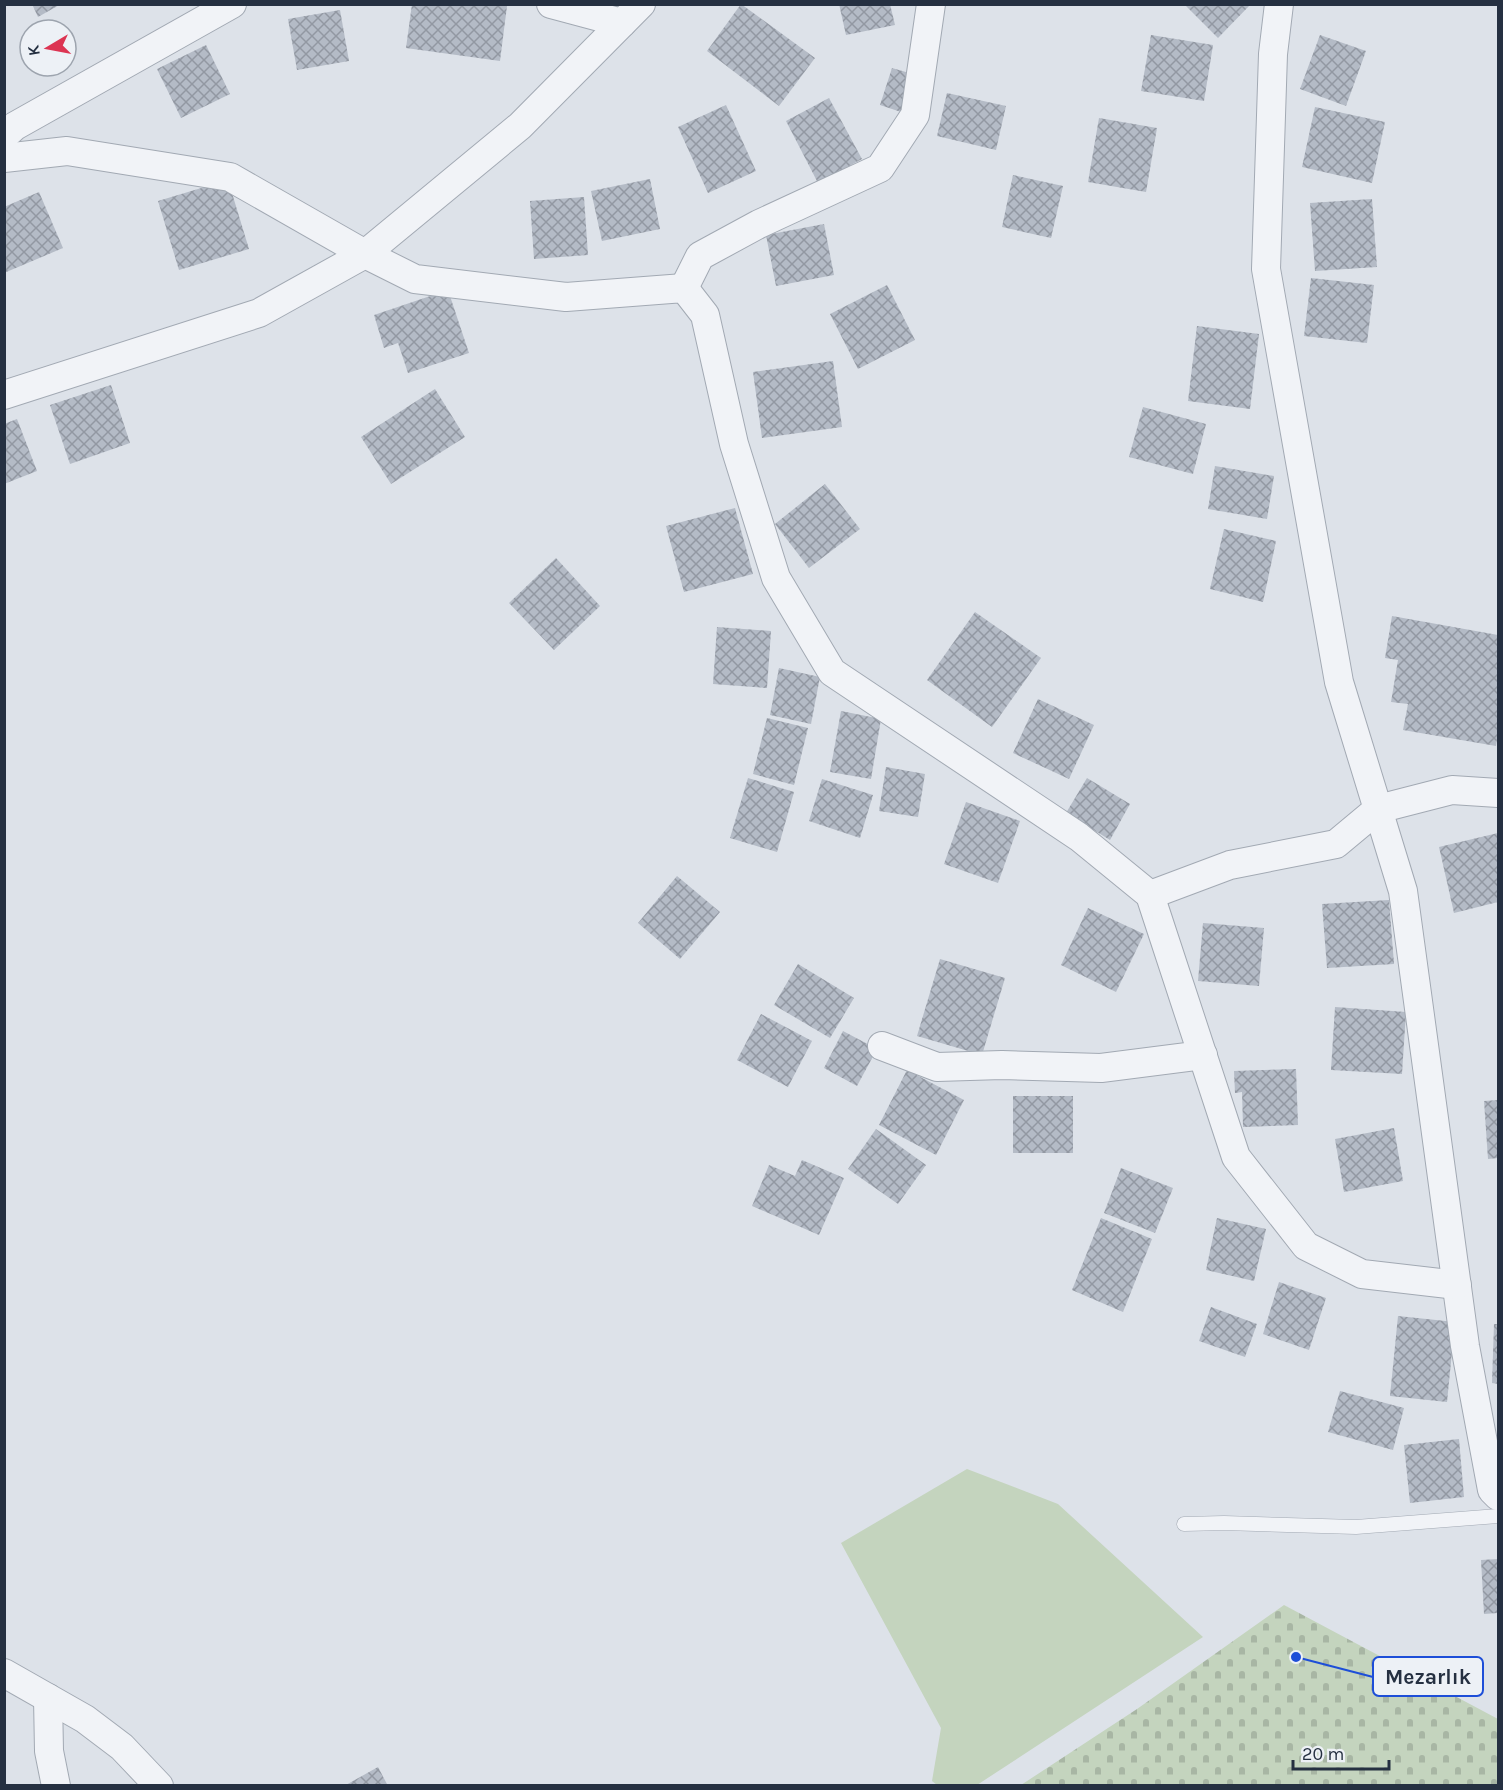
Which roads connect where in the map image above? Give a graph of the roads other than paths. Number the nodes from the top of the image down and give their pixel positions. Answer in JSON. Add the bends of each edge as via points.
{"nodes":[{"id":1,"x":232,"y":4,"type":"edge"},
{"id":2,"x":551,"y":4,"type":"edge"},
{"id":3,"x":931,"y":4,"type":"edge"},
{"id":4,"x":1279,"y":4,"type":"edge"},
{"id":5,"x":624,"y":11,"type":"edge"},
{"id":6,"x":4,"y":136,"type":"edge"},
{"id":7,"x":4,"y":158,"type":"edge"},
{"id":8,"x":365,"y":254,"type":"junction"},
{"id":9,"x":684,"y":288,"type":"junction"},
{"id":10,"x":4,"y":395,"type":"edge"},
{"id":11,"x":1498,"y":793,"type":"edge"},
{"id":12,"x":1378,"y":809,"type":"junction"},
{"id":13,"x":1150,"y":895,"type":"junction"},
{"id":14,"x":882,"y":1046,"type":"dead end"},
{"id":15,"x":1203,"y":1055,"type":"junction"},
{"id":16,"x":1457,"y":1285,"type":"junction"},
{"id":17,"x":1498,"y":1496,"type":"edge"},
{"id":18,"x":1498,"y":1516,"type":"edge"},
{"id":19,"x":1184,"y":1524,"type":"dead end"},
{"id":20,"x":4,"y":1673,"type":"edge"},
{"id":21,"x":48,"y":1698,"type":"junction"},
{"id":22,"x":56,"y":1785,"type":"edge"},
{"id":23,"x":159,"y":1785,"type":"edge"}],
"edges":[{"from":1,"to":6,"type":"street","via":[[15,126]]},
{"from":2,"to":5,"type":"street"},
{"from":3,"to":9,"type":"street","via":[[915,115],[880,168],[700,256]]},
{"from":4,"to":12,"type":"street","via":[[1273,54],[1266,269],[1339,682]]},
{"from":5,"to":8,"type":"street","via":[[520,126]]},
{"from":7,"to":8,"type":"street","via":[[67,151],[230,177]]},
{"from":8,"to":9,"type":"street","via":[[415,279],[566,297]]},
{"from":8,"to":10,"type":"street","via":[[259,313]]},
{"from":9,"to":13,"type":"street","via":[[705,315],[734,444],[776,578],[832,672],[1079,837]]},
{"from":11,"to":12,"type":"street","via":[[1452,790]]},
{"from":12,"to":13,"type":"street","via":[[1336,844],[1230,865]]},
{"from":12,"to":16,"type":"street","via":[[1403,891]]},
{"from":13,"to":15,"type":"street"},
{"from":14,"to":15,"type":"street","via":[[937,1067],[1101,1068]]},
{"from":15,"to":16,"type":"street","via":[[1236,1157],[1306,1246],[1362,1274]]},
{"from":16,"to":17,"type":"street","via":[[1492,1490]]},
{"from":18,"to":19,"type":"lane","via":[[1356,1527]]},
{"from":20,"to":21,"type":"street"},
{"from":21,"to":22,"type":"street","via":[[49,1751]]},
{"from":21,"to":23,"type":"street","via":[[122,1747]]}]}
